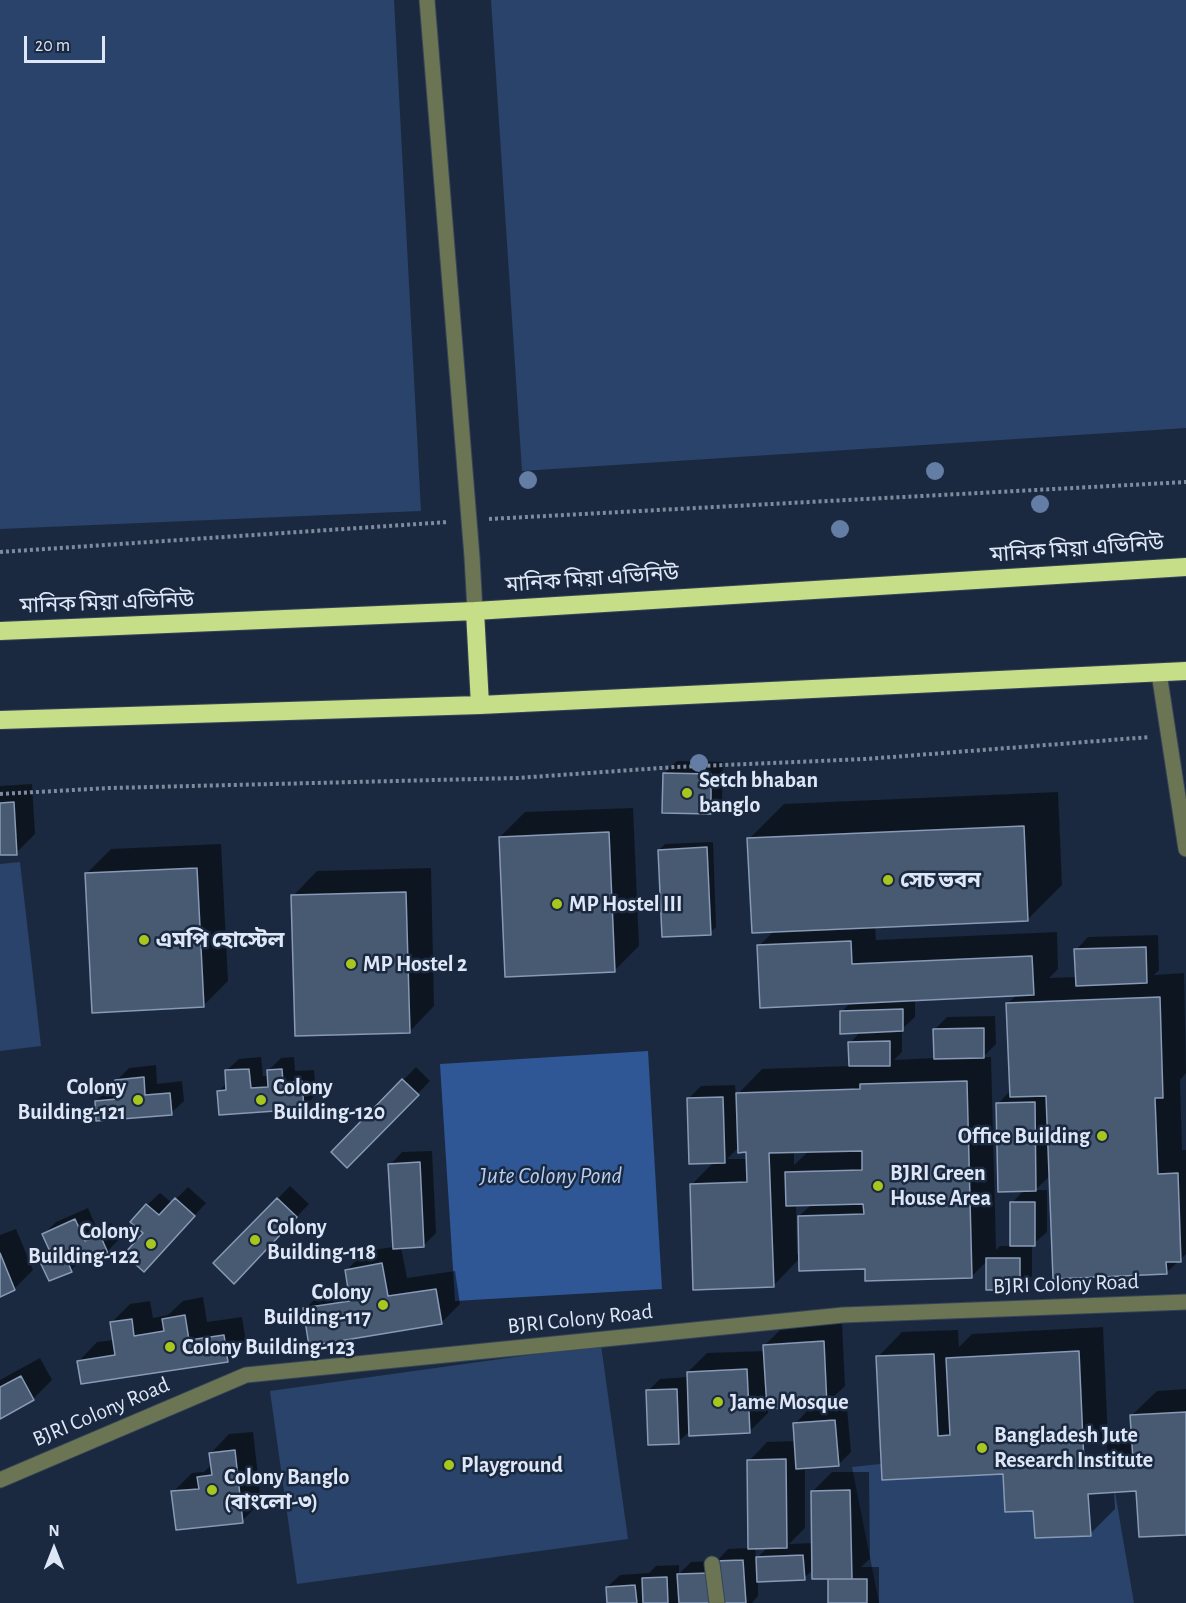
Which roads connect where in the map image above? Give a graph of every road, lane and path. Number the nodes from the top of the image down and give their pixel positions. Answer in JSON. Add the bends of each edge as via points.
{"nodes":[{"id":1,"x":427,"y":0,"type":"edge"},
{"id":2,"x":1186,"y":482,"type":"edge"},
{"id":3,"x":468,"y":520,"type":"junction"},
{"id":4,"x":0,"y":552,"type":"edge"},
{"id":5,"x":1186,"y":567,"type":"edge"},
{"id":6,"x":475,"y":611,"type":"junction"},
{"id":7,"x":0,"y":632,"type":"edge"},
{"id":8,"x":1186,"y":671,"type":"edge"},
{"id":9,"x":1159,"y":673,"type":"junction"},
{"id":10,"x":480,"y":705,"type":"junction"},
{"id":11,"x":0,"y":720,"type":"edge"},
{"id":12,"x":1170,"y":735,"type":"junction"},
{"id":13,"x":0,"y":794,"type":"edge"},
{"id":14,"x":1186,"y":849,"type":"edge"},
{"id":15,"x":1186,"y":1302,"type":"edge"},
{"id":16,"x":0,"y":1480,"type":"edge"},
{"id":17,"x":712,"y":1564,"type":"dead end"},
{"id":18,"x":717,"y":1603,"type":"edge"}],
"edges":[{"from":1,"to":3,"type":"street"},
{"from":2,"to":3,"type":"path"},
{"from":3,"to":4,"type":"path"},
{"from":3,"to":6,"type":"street"},
{"from":5,"to":6,"type":"highway","name":"মানিক মিয়া এভিনিউ"},
{"from":6,"to":7,"type":"highway","name":"মানিক মিয়া এভিনিউ"},
{"from":6,"to":10,"type":"highway"},
{"from":8,"to":9,"type":"highway"},
{"from":9,"to":10,"type":"highway"},
{"from":9,"to":12,"type":"street"},
{"from":10,"to":11,"type":"highway"},
{"from":12,"to":13,"type":"path","via":[[866,759],[517,778]]},
{"from":12,"to":14,"type":"street"},
{"from":15,"to":16,"type":"street","name":"BJRI Colony Road","via":[[843,1315],[246,1375]]},
{"from":17,"to":18,"type":"street"}]}
